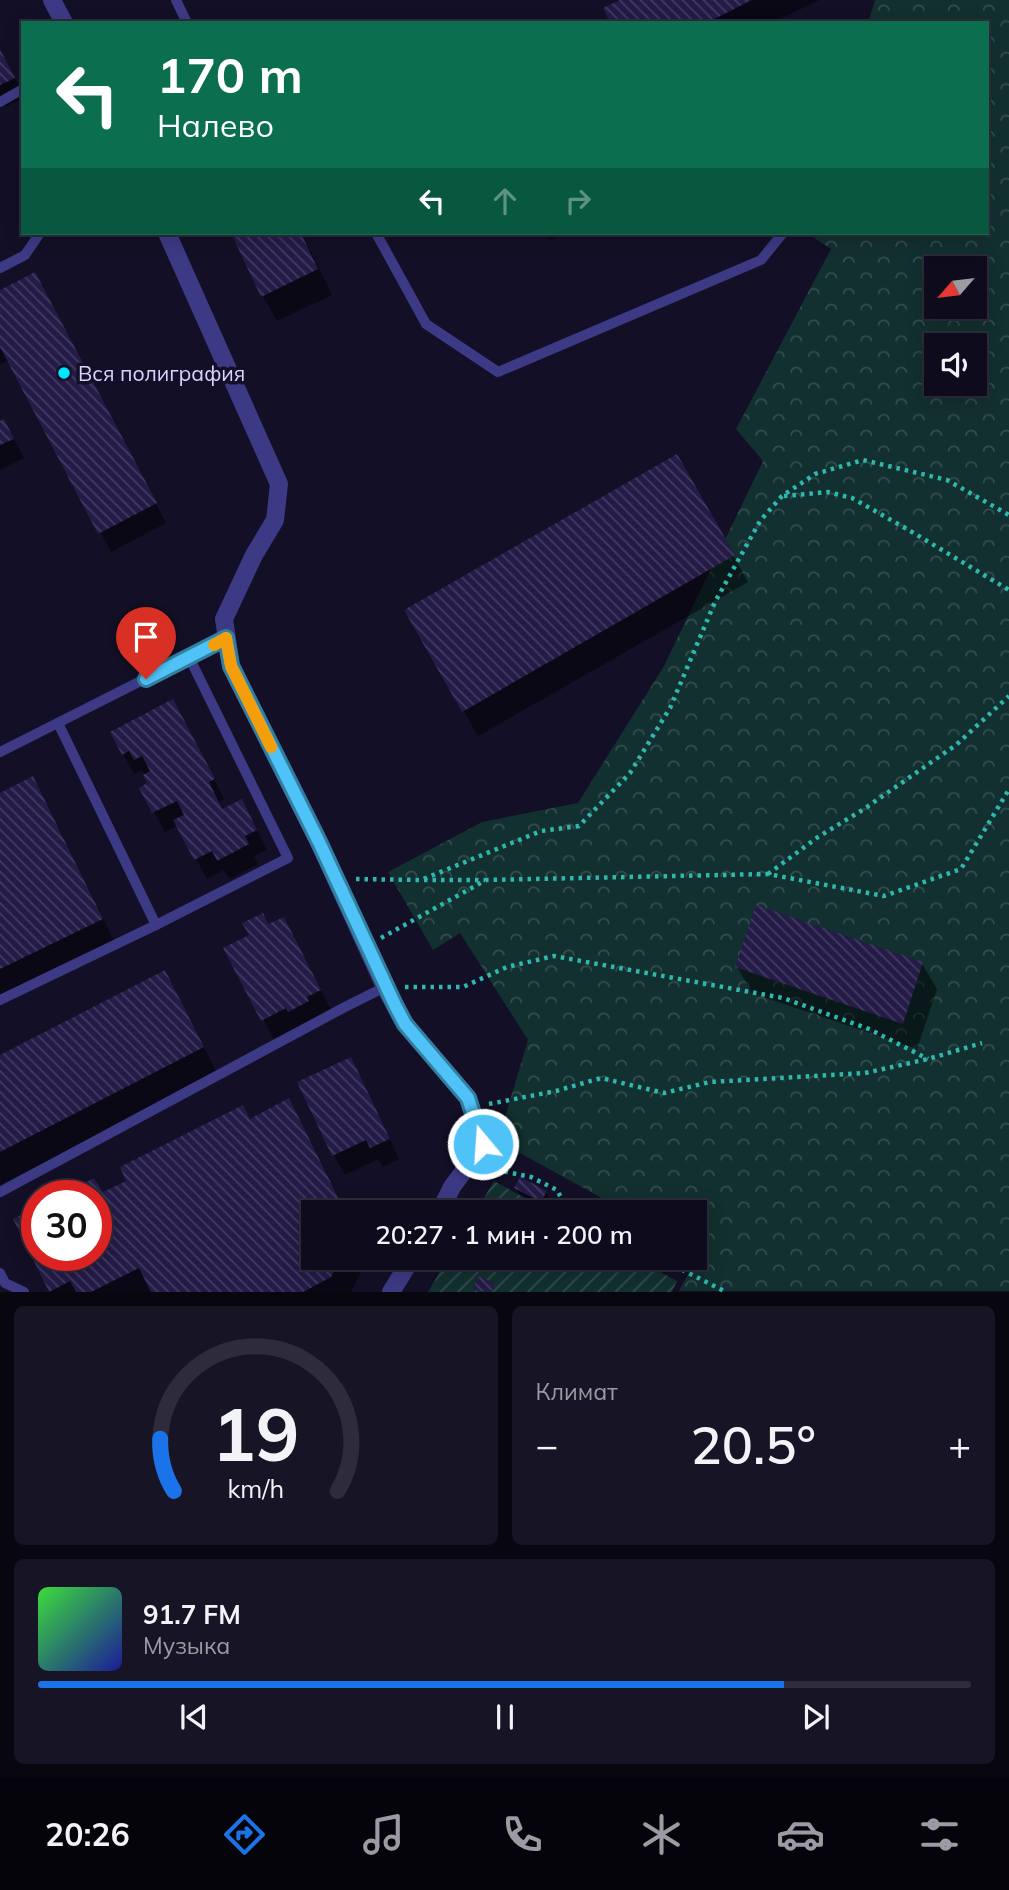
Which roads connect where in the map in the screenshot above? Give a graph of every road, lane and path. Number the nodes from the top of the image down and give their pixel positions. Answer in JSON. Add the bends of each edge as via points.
{"nodes":[{"id":1,"x":52,"y":0,"type":"edge"},
{"id":2,"x":176,"y":0,"type":"edge"},
{"id":3,"x":63,"y":21,"type":"edge"},
{"id":4,"x":186,"y":21,"type":"edge"},
{"id":5,"x":21,"y":90,"type":"edge"},
{"id":6,"x":0,"y":102,"type":"edge"},
{"id":7,"x":39,"y":235,"type":"edge"},
{"id":8,"x":168,"y":235,"type":"edge"},
{"id":9,"x":377,"y":235,"type":"edge"},
{"id":10,"x":781,"y":235,"type":"edge"},
{"id":11,"x":0,"y":268,"type":"edge"},
{"id":12,"x":782,"y":496,"type":"junction"},
{"id":13,"x":1009,"y":515,"type":"edge"},
{"id":14,"x":1009,"y":590,"type":"edge"},
{"id":15,"x":226,"y":638,"type":"junction"},
{"id":16,"x":189,"y":657,"type":"junction"},
{"id":17,"x":1009,"y":696,"type":"edge"},
{"id":18,"x":58,"y":723,"type":"junction"},
{"id":19,"x":0,"y":752,"type":"edge"},
{"id":20,"x":1007,"y":792,"type":"edge"},
{"id":21,"x":768,"y":874,"type":"junction"},
{"id":22,"x":336,"y":878,"type":"junction"},
{"id":23,"x":421,"y":880,"type":"junction"},
{"id":24,"x":486,"y":880,"type":"junction"},
{"id":25,"x":156,"y":925,"type":"junction"},
{"id":26,"x":367,"y":946,"type":"junction"},
{"id":27,"x":386,"y":987,"type":"junction"},
{"id":28,"x":0,"y":1000,"type":"edge"},
{"id":29,"x":982,"y":1043,"type":"dead end"},
{"id":30,"x":928,"y":1059,"type":"junction"},
{"id":31,"x":468,"y":1098,"type":"junction"},
{"id":32,"x":483,"y":1144,"type":"junction"},
{"id":33,"x":0,"y":1192,"type":"edge"},
{"id":34,"x":446,"y":1200,"type":"edge"},
{"id":35,"x":562,"y":1200,"type":"edge"},
{"id":36,"x":405,"y":1270,"type":"edge"},
{"id":37,"x":683,"y":1270,"type":"edge"},
{"id":38,"x":0,"y":1273,"type":"edge"},
{"id":39,"x":24,"y":1292,"type":"edge"},
{"id":40,"x":391,"y":1292,"type":"edge"},
{"id":41,"x":726,"y":1292,"type":"edge"}],
"edges":[{"from":1,"to":3,"type":"street"},
{"from":2,"to":4,"type":"lane"},
{"from":5,"to":6,"type":"lane"},
{"from":7,"to":11,"type":"lane","via":[[25,255]]},
{"from":8,"to":15,"type":"street","via":[[279,484],[275,520],[224,620]]},
{"from":9,"to":10,"type":"lane","via":[[426,324],[498,372],[761,260]]},
{"from":12,"to":13,"type":"path","via":[[815,474],[863,460],[947,480]]},
{"from":12,"to":14,"type":"path","via":[[828,492],[852,498]]},
{"from":12,"to":23,"type":"path","via":[[760,521],[715,602],[670,708],[630,773],[579,826],[541,831]]},
{"from":15,"to":16,"type":"lane"},
{"from":15,"to":22,"type":"street","via":[[231,666]]},
{"from":16,"to":18,"type":"lane"},
{"from":16,"to":25,"type":"lane","via":[[288,858]]},
{"from":17,"to":21,"type":"path","via":[[956,746]]},
{"from":18,"to":19,"type":"lane"},
{"from":18,"to":25,"type":"lane"},
{"from":20,"to":21,"type":"path","via":[[961,869],[884,896]]},
{"from":21,"to":24,"type":"path"},
{"from":22,"to":23,"type":"path"},
{"from":22,"to":26,"type":"street"},
{"from":23,"to":24,"type":"path"},
{"from":24,"to":26,"type":"path"},
{"from":25,"to":28,"type":"lane"},
{"from":26,"to":27,"type":"street"},
{"from":27,"to":30,"type":"path","via":[[463,987],[507,967],[554,956],[783,998],[869,1029]]},
{"from":27,"to":31,"type":"street","via":[[405,1024]]},
{"from":27,"to":33,"type":"lane"},
{"from":29,"to":30,"type":"path"},
{"from":30,"to":31,"type":"path","via":[[865,1073],[710,1082],[664,1093],[601,1078],[488,1105]]},
{"from":31,"to":32,"type":"street"},
{"from":32,"to":34,"type":"street"},
{"from":32,"to":35,"type":"path","via":[[502,1171],[531,1177],[557,1190]]},
{"from":36,"to":40,"type":"street"},
{"from":37,"to":41,"type":"path"},
{"from":38,"to":39,"type":"lane","via":[[5,1283]]}]}
